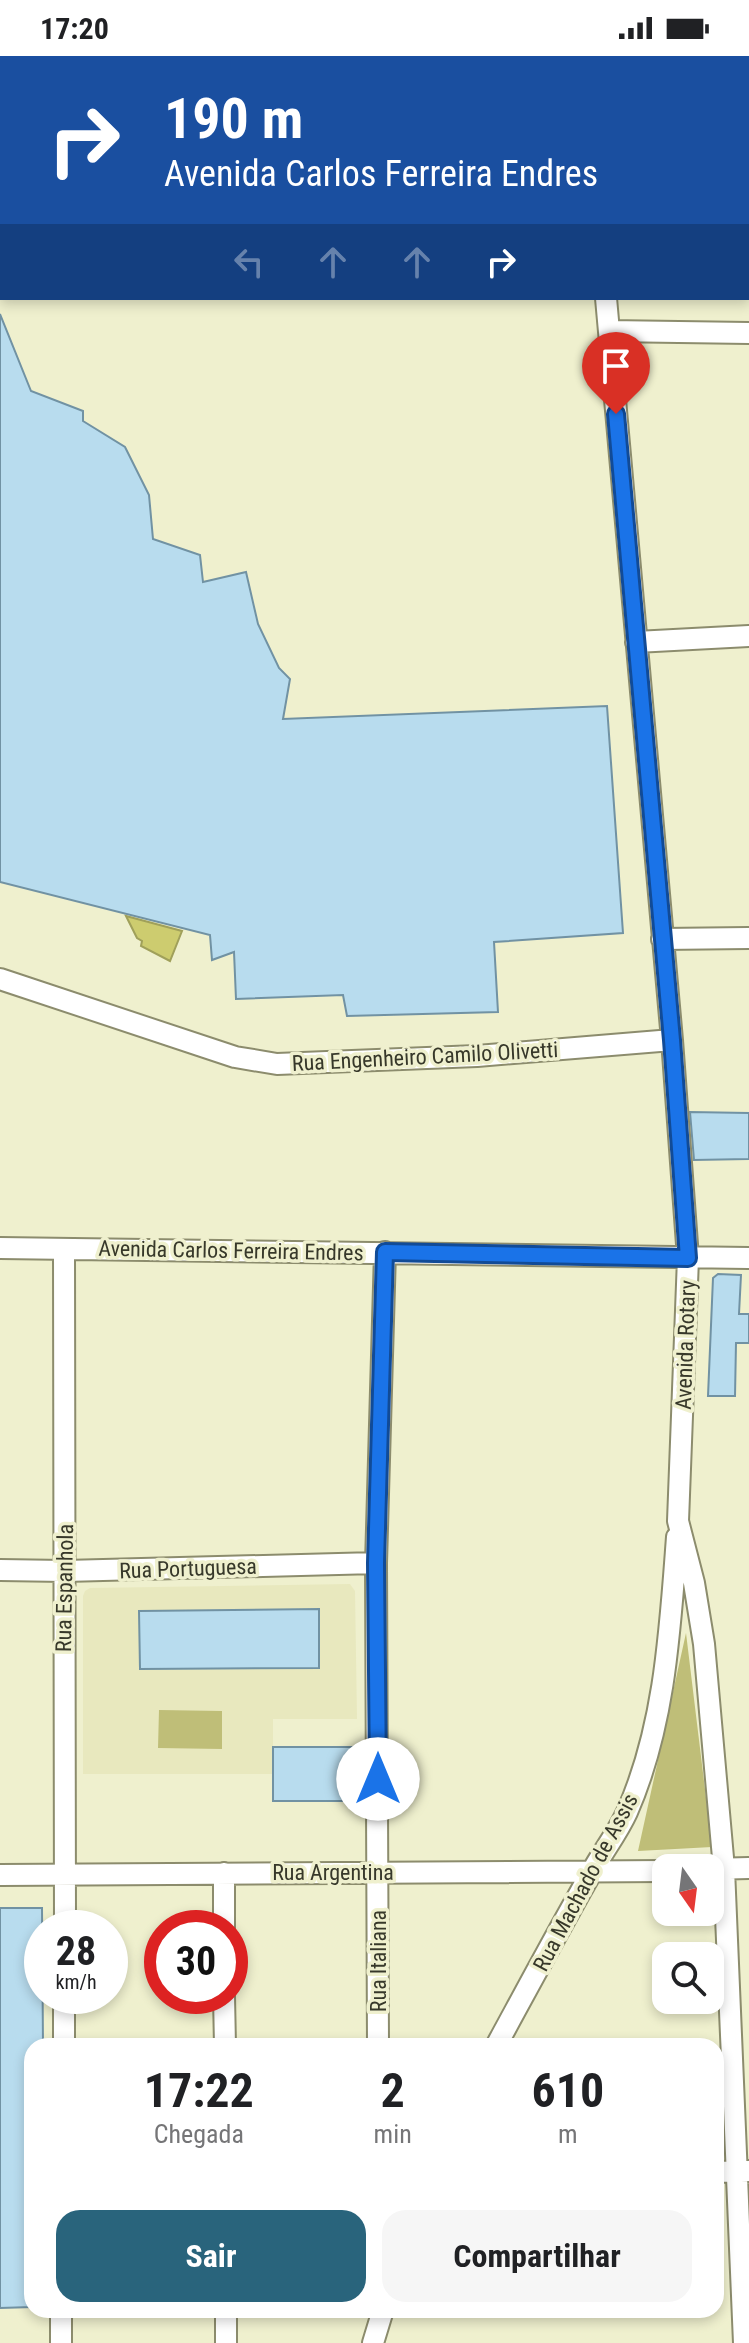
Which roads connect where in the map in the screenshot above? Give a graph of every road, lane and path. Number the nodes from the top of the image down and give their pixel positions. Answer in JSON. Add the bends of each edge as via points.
{"nodes":[{"id":1,"x":606,"y":300,"type":"edge"},
{"id":2,"x":609,"y":331,"type":"junction"},
{"id":3,"x":749,"y":333,"type":"edge"},
{"id":4,"x":749,"y":636,"type":"edge"},
{"id":5,"x":636,"y":642,"type":"junction"},
{"id":6,"x":749,"y":938,"type":"edge"},
{"id":7,"x":662,"y":939,"type":"junction"},
{"id":8,"x":0,"y":979,"type":"edge"},
{"id":9,"x":672,"y":1040,"type":"junction"},
{"id":10,"x":0,"y":1248,"type":"edge"},
{"id":11,"x":64,"y":1249,"type":"junction"},
{"id":12,"x":385,"y":1252,"type":"junction"},
{"id":13,"x":688,"y":1258,"type":"junction"},
{"id":14,"x":749,"y":1258,"type":"edge"},
{"id":15,"x":678,"y":1521,"type":"junction"},
{"id":16,"x":376,"y":1563,"type":"junction"},
{"id":17,"x":0,"y":1570,"type":"edge"},
{"id":18,"x":65,"y":1571,"type":"junction"},
{"id":19,"x":669,"y":1643,"type":"junction"},
{"id":20,"x":704,"y":1644,"type":"junction"},
{"id":21,"x":716,"y":1854,"type":"edge"},
{"id":22,"x":749,"y":1868,"type":"edge"},
{"id":23,"x":724,"y":1869,"type":"edge"},
{"id":24,"x":652,"y":1871,"type":"edge"},
{"id":25,"x":379,"y":1872,"type":"junction"},
{"id":26,"x":224,"y":1873,"type":"junction"},
{"id":27,"x":591,"y":1873,"type":"junction"},
{"id":28,"x":65,"y":1874,"type":"junction"},
{"id":29,"x":0,"y":1875,"type":"edge"},
{"id":30,"x":65,"y":1910,"type":"edge"},
{"id":31,"x":224,"y":1910,"type":"edge"},
{"id":32,"x":720,"y":1926,"type":"edge"},
{"id":33,"x":64,"y":2014,"type":"edge"},
{"id":34,"x":224,"y":2014,"type":"edge"},
{"id":35,"x":64,"y":2038,"type":"edge"},
{"id":36,"x":225,"y":2038,"type":"edge"},
{"id":37,"x":378,"y":2038,"type":"edge"},
{"id":38,"x":500,"y":2038,"type":"edge"},
{"id":39,"x":734,"y":2172,"type":"edge"},
{"id":40,"x":61,"y":2318,"type":"edge"},
{"id":41,"x":226,"y":2318,"type":"edge"},
{"id":42,"x":381,"y":2318,"type":"edge"},
{"id":43,"x":61,"y":2343,"type":"edge"},
{"id":44,"x":226,"y":2343,"type":"edge"},
{"id":45,"x":373,"y":2343,"type":"edge"},
{"id":46,"x":744,"y":2343,"type":"edge"}],
"edges":[{"from":1,"to":2,"type":"street","name":"Avenida Rotary"},
{"from":2,"to":3,"type":"street"},
{"from":2,"to":5,"type":"street","name":"Avenida Rotary"},
{"from":4,"to":5,"type":"street"},
{"from":5,"to":7,"type":"street","name":"Avenida Rotary"},
{"from":6,"to":7,"type":"street"},
{"from":7,"to":9,"type":"street","name":"Avenida Rotary"},
{"from":8,"to":9,"type":"street","name":"Rua Engenheiro Camilo Olivetti","via":[[235,1057],[277,1064],[477,1056]]},
{"from":9,"to":13,"type":"street","name":"Avenida Rotary"},
{"from":10,"to":11,"type":"street","name":"Avenida Carlos Ferreira Endres"},
{"from":11,"to":12,"type":"street","name":"Avenida Carlos Ferreira Endres"},
{"from":11,"to":18,"type":"street","name":"Rua Espanhola"},
{"from":12,"to":13,"type":"street","name":"Avenida Carlos Ferreira Endres"},
{"from":12,"to":16,"type":"street","name":"Rua Italiana"},
{"from":13,"to":14,"type":"street","name":"Avenida Carlos Ferreira Endres"},
{"from":13,"to":15,"type":"street","name":"Avenida Rotary"},
{"from":15,"to":19,"type":"street","name":"Rua Machado de Assis"},
{"from":15,"to":20,"type":"street","name":"Avenida Rotary"},
{"from":16,"to":18,"type":"street","name":"Rua Portuguesa"},
{"from":16,"to":25,"type":"street","name":"Rua Italiana"},
{"from":17,"to":18,"type":"street","name":"Rua Portuguesa"},
{"from":18,"to":28,"type":"street","name":"Rua Espanhola"},
{"from":19,"to":20,"type":"street"},
{"from":19,"to":27,"type":"street","name":"Rua Machado de Assis","via":[[641,1774],[626,1814]]},
{"from":20,"to":21,"type":"street","name":"Avenida Rotary"},
{"from":22,"to":23,"type":"street"},
{"from":24,"to":27,"type":"street","name":"Rua Argentina"},
{"from":25,"to":26,"type":"street","name":"Rua Argentina"},
{"from":25,"to":27,"type":"street","name":"Rua Argentina"},
{"from":25,"to":37,"type":"street","name":"Rua Italiana"},
{"from":26,"to":28,"type":"street","name":"Rua Argentina"},
{"from":26,"to":31,"type":"street"},
{"from":27,"to":38,"type":"street","name":"Rua Machado de Assis"},
{"from":28,"to":29,"type":"street","name":"Rua Argentina"},
{"from":28,"to":30,"type":"street","name":"Rua Espanhola"},
{"from":32,"to":39,"type":"street","name":"Avenida Rotary"},
{"from":33,"to":35,"type":"street"},
{"from":34,"to":36,"type":"street"},
{"from":39,"to":46,"type":"street","name":"Avenida Rotary"},
{"from":40,"to":43,"type":"street"},
{"from":41,"to":44,"type":"street"},
{"from":42,"to":45,"type":"street"}]}
